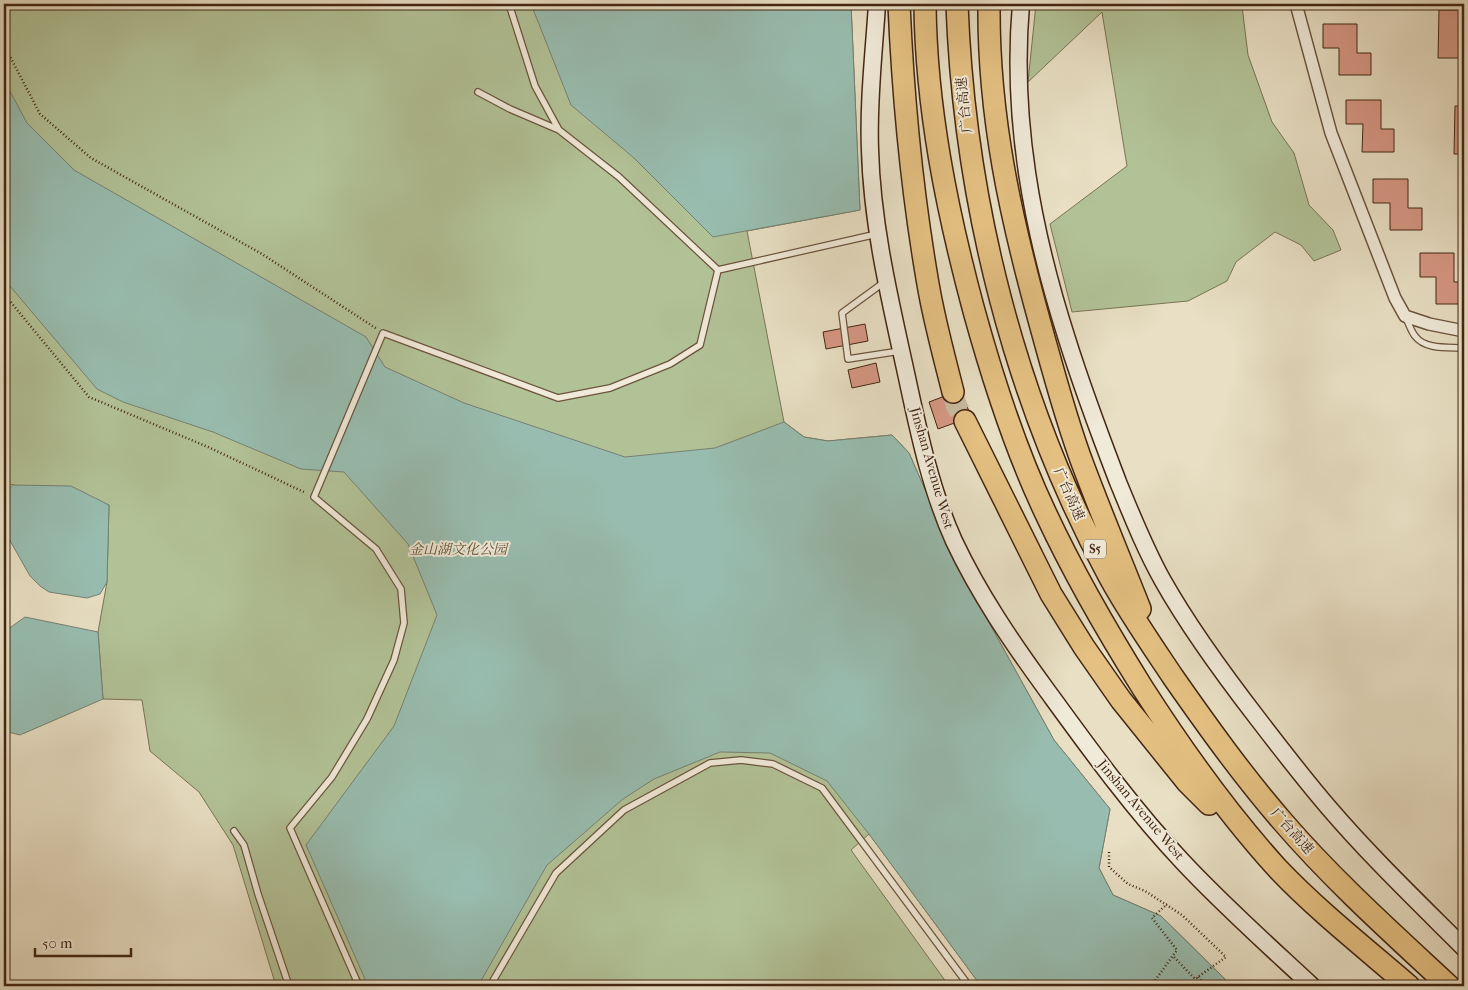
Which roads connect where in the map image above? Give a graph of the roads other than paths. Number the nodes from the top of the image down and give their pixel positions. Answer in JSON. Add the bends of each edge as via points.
{"nodes":[{"id":1,"x":509,"y":4,"type":"edge"},
{"id":2,"x":878,"y":4,"type":"edge"},
{"id":3,"x":899,"y":4,"type":"edge"},
{"id":4,"x":925,"y":4,"type":"edge"},
{"id":5,"x":957,"y":4,"type":"edge"},
{"id":6,"x":989,"y":4,"type":"edge"},
{"id":7,"x":1021,"y":4,"type":"edge"},
{"id":8,"x":1296,"y":4,"type":"edge"},
{"id":9,"x":478,"y":92,"type":"dead end"},
{"id":10,"x":559,"y":130,"type":"junction"},
{"id":11,"x":879,"y":234,"type":"junction"},
{"id":12,"x":718,"y":270,"type":"junction"},
{"id":13,"x":887,"y":280,"type":"junction"},
{"id":14,"x":1406,"y":316,"type":"junction"},
{"id":15,"x":1464,"y":331,"type":"edge"},
{"id":16,"x":1464,"y":348,"type":"edge"},
{"id":17,"x":901,"y":350,"type":"junction"},
{"id":18,"x":953,"y":392,"type":"tunnel mouth"},
{"id":19,"x":965,"y":421,"type":"tunnel mouth"},
{"id":20,"x":1160,"y":658,"type":"junction"},
{"id":21,"x":234,"y":831,"type":"dead end"},
{"id":22,"x":1279,"y":870,"type":"junction"},
{"id":23,"x":1464,"y":948,"type":"edge"},
{"id":24,"x":289,"y":986,"type":"edge"},
{"id":25,"x":359,"y":986,"type":"edge"},
{"id":26,"x":490,"y":986,"type":"edge"},
{"id":27,"x":969,"y":986,"type":"edge"},
{"id":28,"x":1311,"y":986,"type":"edge"},
{"id":29,"x":1409,"y":986,"type":"edge"},
{"id":30,"x":1449,"y":986,"type":"edge"}],
"edges":[{"from":1,"to":10,"type":"lane","via":[[535,86]]},
{"from":2,"to":11,"type":"main road","name":"Jinshan Avenue West","via":[[870,149]]},
{"from":3,"to":18,"type":"highway","via":[[920,228],[928,285]]},
{"from":4,"to":22,"type":"highway","name":"广台高速","number":"S5","via":[[935,123],[947,204],[992,375],[1030,478],[1100,619],[1161,717],[1204,779]]},
{"from":5,"to":20,"type":"highway","name":"广台高速","number":"S5","via":[[970,153],[996,277],[1026,388],[1044,439],[1078,516],[1110,578]]},
{"from":6,"to":20,"type":"highway","via":[[993,97],[1001,159],[1033,300],[1083,465]]},
{"from":7,"to":23,"type":"main road","via":[[1018,72],[1022,143],[1042,251],[1076,366],[1139,534],[1182,614],[1290,759],[1386,871]]},
{"from":8,"to":14,"type":"street","via":[[1331,133],[1395,298]]},
{"from":9,"to":10,"type":"lane"},
{"from":10,"to":12,"type":"lane","via":[[619,177]]},
{"from":11,"to":12,"type":"lane"},
{"from":11,"to":13,"type":"main road","name":"Jinshan Avenue West"},
{"from":12,"to":25,"type":"lane","via":[[700,345],[670,364],[610,388],[558,398],[383,333],[314,497],[376,549],[401,589],[404,623],[394,660],[367,719],[332,777],[290,828]]},
{"from":13,"to":17,"type":"main road","name":"Jinshan Avenue West"},
{"from":13,"to":17,"type":"lane","via":[[842,313],[848,359]]},
{"from":14,"to":15,"type":"street"},
{"from":14,"to":16,"type":"lane","via":[[1416,337],[1423,343]]},
{"from":17,"to":28,"type":"main road","name":"Jinshan Avenue West","via":[[913,405],[952,538],[1004,631],[1118,785],[1182,860]]},
{"from":19,"to":22,"type":"highway","via":[[1051,594],[1121,700],[1187,782]]},
{"from":20,"to":30,"type":"highway","name":"广台高速","number":"S5","via":[[1209,729],[1284,822],[1371,915]]},
{"from":21,"to":24,"type":"lane","via":[[244,845]]},
{"from":22,"to":29,"type":"highway","name":"广台高速","number":"S5"},
{"from":26,"to":27,"type":"lane","via":[[556,873],[624,810],[710,763],[741,760],[773,764],[822,788]]}]}
